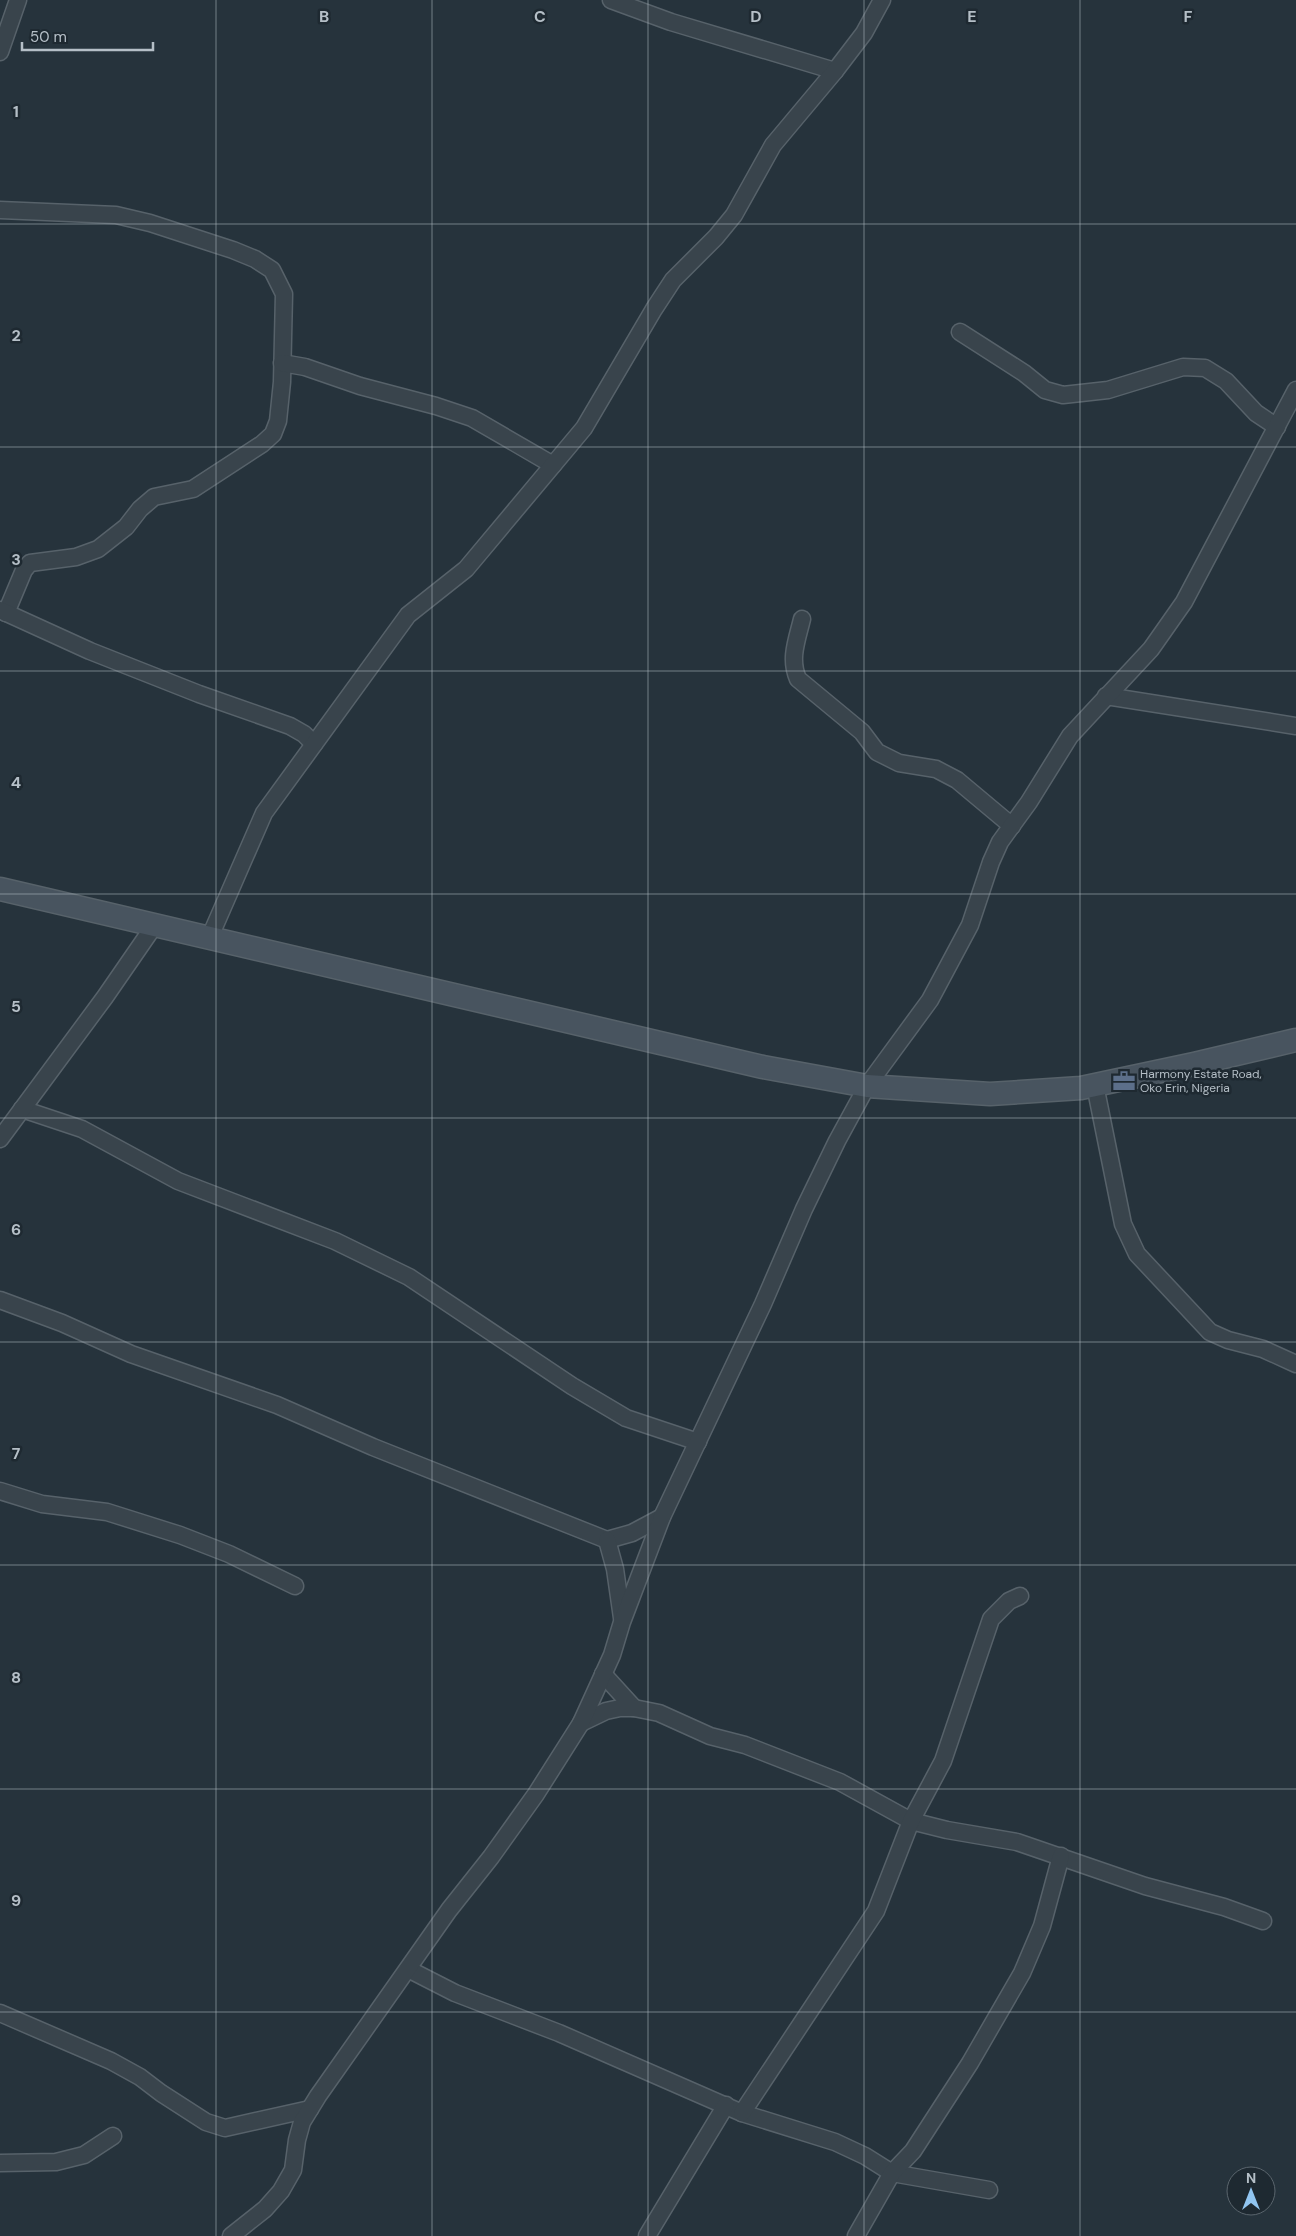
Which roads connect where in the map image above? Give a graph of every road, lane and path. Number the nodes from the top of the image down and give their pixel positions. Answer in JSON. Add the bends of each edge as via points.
{"nodes":[{"id":1,"x":18,"y":0,"type":"edge"},
{"id":2,"x":611,"y":0,"type":"edge"},
{"id":3,"x":882,"y":0,"type":"edge"},
{"id":4,"x":0,"y":52,"type":"edge"},
{"id":5,"x":835,"y":71,"type":"junction"},
{"id":6,"x":0,"y":210,"type":"edge"},
{"id":7,"x":960,"y":332,"type":"dead end"},
{"id":8,"x":282,"y":363,"type":"junction"},
{"id":9,"x":1296,"y":390,"type":"edge"},
{"id":10,"x":1277,"y":427,"type":"junction"},
{"id":11,"x":553,"y":465,"type":"junction"},
{"id":12,"x":3,"y":612,"type":"edge"},
{"id":13,"x":802,"y":619,"type":"dead end"},
{"id":14,"x":1106,"y":696,"type":"junction"},
{"id":15,"x":1296,"y":726,"type":"edge"},
{"id":16,"x":314,"y":744,"type":"junction"},
{"id":17,"x":1012,"y":826,"type":"junction"},
{"id":18,"x":0,"y":889,"type":"edge"},
{"id":19,"x":154,"y":926,"type":"junction"},
{"id":20,"x":209,"y":939,"type":"junction"},
{"id":21,"x":1296,"y":1040,"type":"edge"},
{"id":22,"x":1095,"y":1085,"type":"junction"},
{"id":23,"x":867,"y":1086,"type":"junction"},
{"id":24,"x":22,"y":1109,"type":"junction"},
{"id":25,"x":0,"y":1139,"type":"edge"},
{"id":26,"x":0,"y":1300,"type":"edge"},
{"id":27,"x":1296,"y":1364,"type":"edge"},
{"id":28,"x":698,"y":1442,"type":"junction"},
{"id":29,"x":0,"y":1491,"type":"edge"},
{"id":30,"x":662,"y":1518,"type":"junction"},
{"id":31,"x":607,"y":1540,"type":"junction"},
{"id":32,"x":294,"y":1586,"type":"dead end"},
{"id":33,"x":1020,"y":1596,"type":"dead end"},
{"id":34,"x":622,"y":1622,"type":"junction"},
{"id":35,"x":604,"y":1674,"type":"junction"},
{"id":36,"x":634,"y":1708,"type":"junction"},
{"id":37,"x":581,"y":1723,"type":"junction"},
{"id":38,"x":911,"y":1821,"type":"junction"},
{"id":39,"x":1061,"y":1856,"type":"junction"},
{"id":40,"x":1263,"y":1921,"type":"dead end"},
{"id":41,"x":408,"y":1969,"type":"junction"},
{"id":42,"x":0,"y":2013,"type":"edge"},
{"id":43,"x":726,"y":2105,"type":"junction"},
{"id":44,"x":310,"y":2109,"type":"junction"},
{"id":45,"x":742,"y":2113,"type":"junction"},
{"id":46,"x":113,"y":2136,"type":"dead end"},
{"id":47,"x":0,"y":2162,"type":"edge"},
{"id":48,"x":892,"y":2173,"type":"junction"},
{"id":49,"x":989,"y":2190,"type":"dead end"},
{"id":50,"x":231,"y":2236,"type":"edge"},
{"id":51,"x":647,"y":2236,"type":"edge"},
{"id":52,"x":856,"y":2236,"type":"edge"}],
"edges":[{"from":1,"to":4,"type":"street"},
{"from":2,"to":5,"type":"street","via":[[671,22]]},
{"from":3,"to":5,"type":"street","via":[[864,33]]},
{"from":5,"to":11,"type":"street","via":[[773,145],[734,215],[673,280],[584,428]]},
{"from":6,"to":8,"type":"street","via":[[116,215],[189,235],[255,259],[272,270],[284,294]]},
{"from":7,"to":10,"type":"street","via":[[1045,390],[1063,395],[1116,389],[1183,367],[1205,368],[1226,380],[1256,414]]},
{"from":8,"to":11,"type":"street","via":[[305,367],[472,418]]},
{"from":8,"to":12,"type":"street","via":[[278,421],[273,434],[262,444],[193,489],[154,497],[126,527],[98,548],[76,557],[30,563]]},
{"from":9,"to":10,"type":"street"},
{"from":10,"to":14,"type":"street","via":[[1184,602],[1151,649]]},
{"from":11,"to":16,"type":"street","via":[[466,569],[408,615]]},
{"from":12,"to":16,"type":"street","via":[[90,652],[290,726]]},
{"from":13,"to":17,"type":"street","via":[[794,652],[793,668],[798,679],[862,732],[877,752],[899,763],[936,769],[957,780]]},
{"from":14,"to":15,"type":"street"},
{"from":14,"to":17,"type":"street","via":[[1070,736]]},
{"from":16,"to":20,"type":"street","via":[[264,813]]},
{"from":17,"to":23,"type":"street","via":[[991,862],[970,925],[930,1000]]},
{"from":18,"to":19,"type":"street"},
{"from":19,"to":20,"type":"street"},
{"from":19,"to":24,"type":"street"},
{"from":20,"to":23,"type":"street","via":[[763,1067]]},
{"from":21,"to":22,"type":"street"},
{"from":22,"to":23,"type":"street","via":[[990,1094]]},
{"from":22,"to":27,"type":"street","via":[[1123,1224],[1136,1254],[1210,1332],[1263,1348]]},
{"from":23,"to":28,"type":"street","via":[[804,1209],[764,1304]]},
{"from":24,"to":25,"type":"street"},
{"from":24,"to":28,"type":"street","via":[[82,1129],[178,1180],[336,1241],[409,1277],[572,1386],[626,1418]]},
{"from":26,"to":31,"type":"street","via":[[131,1354],[276,1406]]},
{"from":28,"to":30,"type":"street"},
{"from":29,"to":32,"type":"street","via":[[42,1504],[107,1512],[171,1532],[229,1554]]},
{"from":30,"to":31,"type":"street","via":[[632,1533]]},
{"from":30,"to":34,"type":"street"},
{"from":31,"to":34,"type":"street","via":[[615,1569]]},
{"from":33,"to":38,"type":"street","via":[[1009,1601],[991,1619],[943,1761]]},
{"from":34,"to":35,"type":"street"},
{"from":35,"to":36,"type":"street"},
{"from":35,"to":37,"type":"street"},
{"from":36,"to":37,"type":"street","via":[[606,1711]]},
{"from":36,"to":38,"type":"street","via":[[660,1713],[710,1736],[745,1745],[840,1782]]},
{"from":37,"to":41,"type":"street","via":[[536,1794]]},
{"from":38,"to":39,"type":"street","via":[[1017,1842]]},
{"from":38,"to":45,"type":"street","via":[[876,1911]]},
{"from":39,"to":40,"type":"street","via":[[1145,1886]]},
{"from":39,"to":48,"type":"street","via":[[1042,1926],[1022,1973],[970,2063],[913,2151]]},
{"from":41,"to":43,"type":"street","via":[[455,1993],[568,2036]]},
{"from":41,"to":44,"type":"street"},
{"from":42,"to":44,"type":"street","via":[[111,2061],[206,2122],[225,2128]]},
{"from":43,"to":45,"type":"street"},
{"from":43,"to":51,"type":"street"},
{"from":44,"to":50,"type":"street","via":[[302,2122],[293,2170],[281,2191],[265,2209]]},
{"from":45,"to":48,"type":"street","via":[[836,2142]]},
{"from":46,"to":47,"type":"street","via":[[84,2155],[56,2162]]},
{"from":48,"to":49,"type":"street"},
{"from":48,"to":52,"type":"street"}]}
